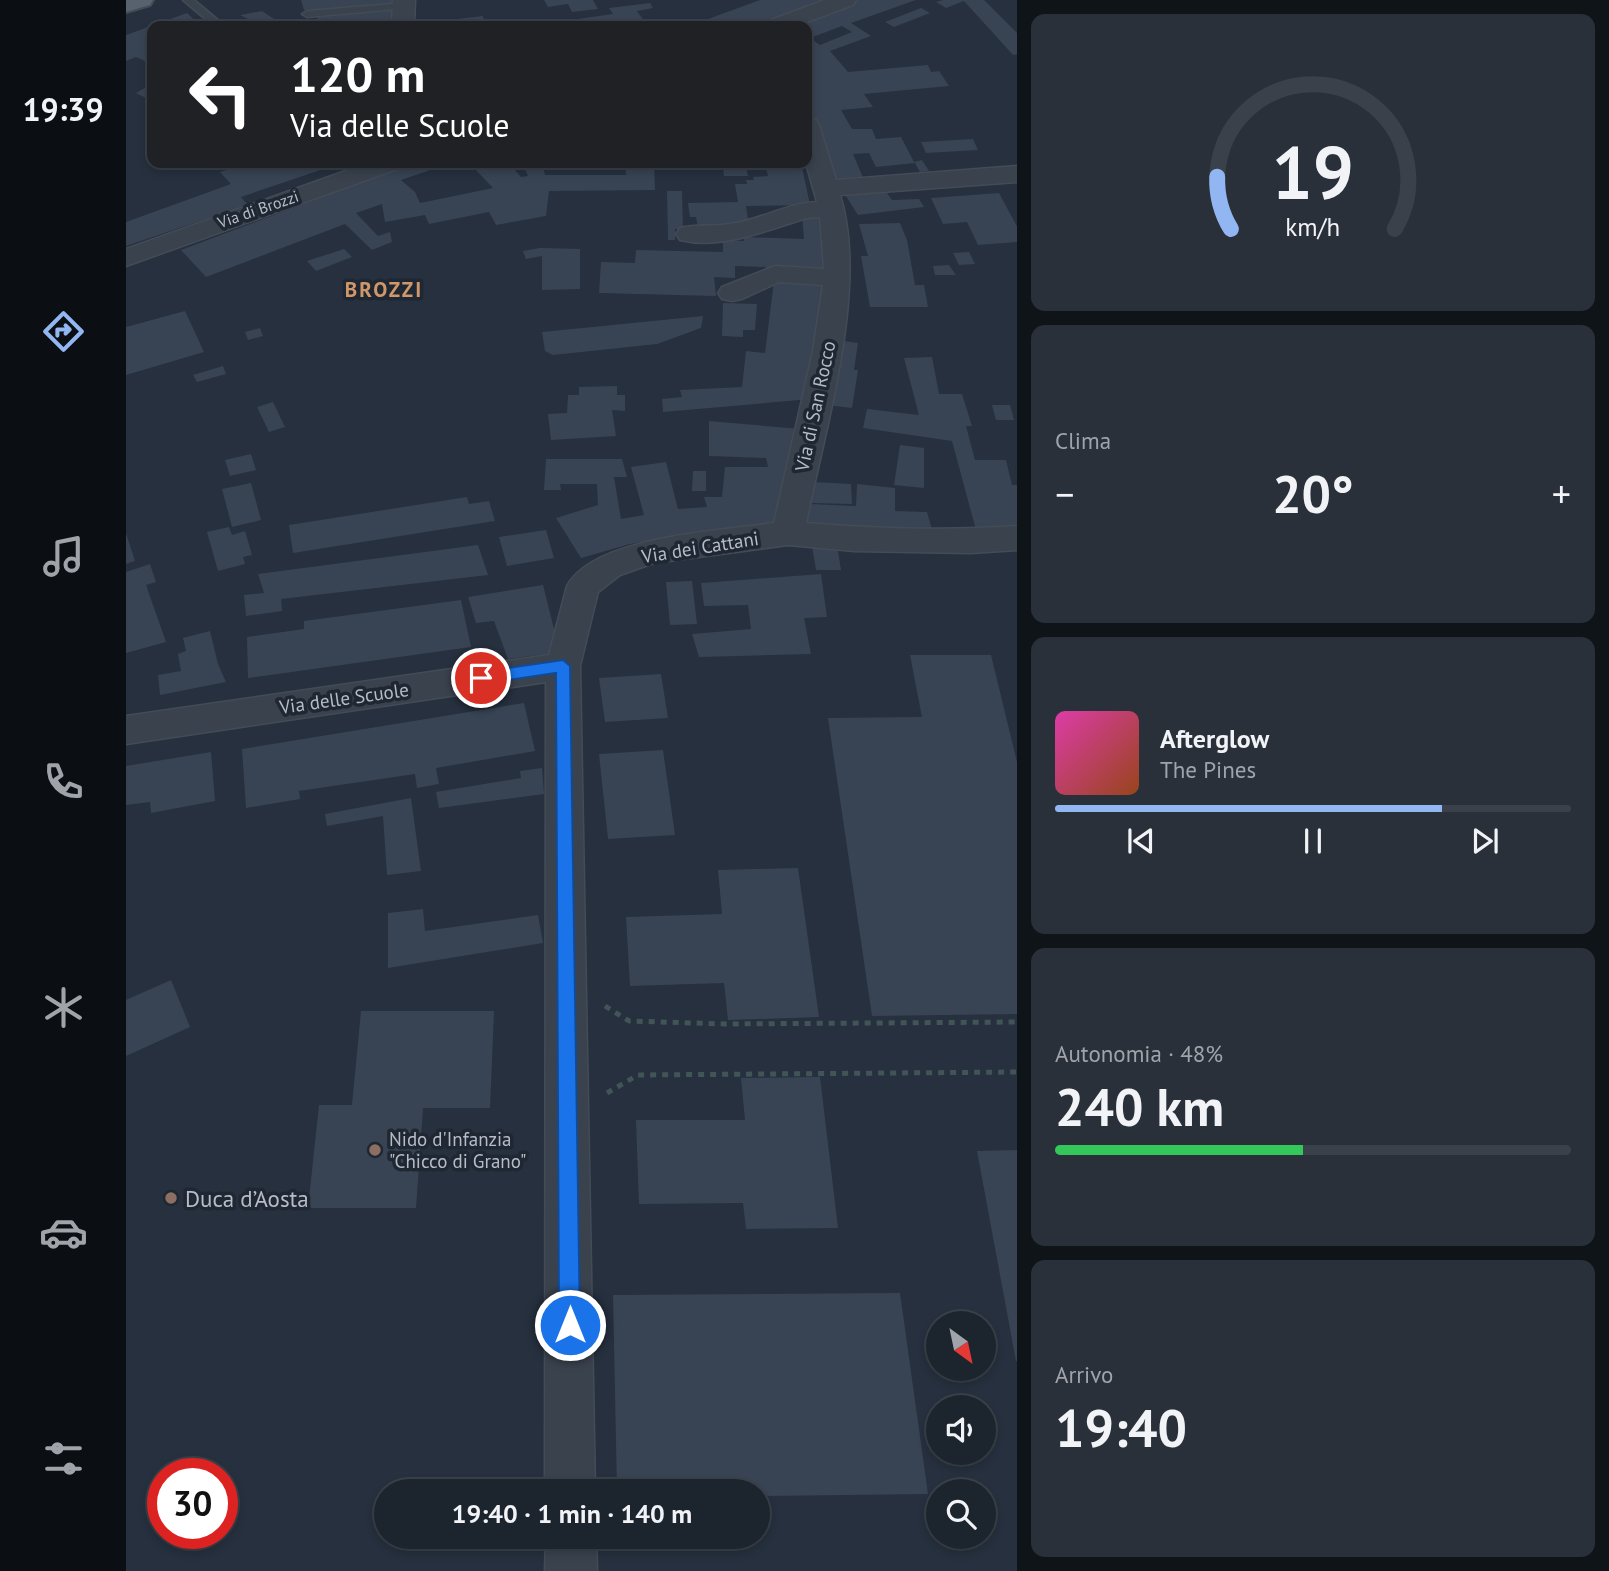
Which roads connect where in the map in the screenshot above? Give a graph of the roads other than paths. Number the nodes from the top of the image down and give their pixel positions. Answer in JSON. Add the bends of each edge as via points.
{"nodes":[{"id":1,"x":142,"y":0,"type":"edge"},
{"id":2,"x":188,"y":0,"type":"edge"},
{"id":3,"x":845,"y":0,"type":"edge"},
{"id":4,"x":126,"y":5,"type":"edge"},
{"id":5,"x":404,"y":11,"type":"edge"},
{"id":6,"x":307,"y":15,"type":"dead end"},
{"id":7,"x":214,"y":21,"type":"edge"},
{"id":8,"x":789,"y":21,"type":"edge"},
{"id":9,"x":812,"y":142,"type":"edge"},
{"id":10,"x":377,"y":168,"type":"edge"},
{"id":11,"x":1017,"y":174,"type":"edge"},
{"id":12,"x":829,"y":199,"type":"junction"},
{"id":13,"x":689,"y":234,"type":"dead end"},
{"id":14,"x":126,"y":258,"type":"edge"},
{"id":15,"x":838,"y":278,"type":"junction"},
{"id":16,"x":732,"y":293,"type":"dead end"},
{"id":17,"x":788,"y":533,"type":"junction"},
{"id":18,"x":1017,"y":538,"type":"edge"},
{"id":19,"x":563,"y":666,"type":"junction"},
{"id":20,"x":126,"y":730,"type":"edge"},
{"id":21,"x":570,"y":1479,"type":"edge"},
{"id":22,"x":571,"y":1549,"type":"edge"},
{"id":23,"x":571,"y":1571,"type":"edge"}],
"edges":[{"from":1,"to":4,"type":"main road"},
{"from":2,"to":7,"type":"lane"},
{"from":3,"to":8,"type":"street"},
{"from":5,"to":6,"type":"lane"},
{"from":9,"to":12,"type":"street","name":"Via di San Rocco"},
{"from":10,"to":14,"type":"street","name":"Via di Brozzi"},
{"from":11,"to":12,"type":"street"},
{"from":12,"to":13,"type":"street","via":[[733,232]]},
{"from":12,"to":15,"type":"street","name":"Via di San Rocco"},
{"from":15,"to":16,"type":"street","via":[[775,274]]},
{"from":15,"to":17,"type":"street","name":"Via di San Rocco"},
{"from":17,"to":18,"type":"street","name":"Via dei Cattani","via":[[867,539]]},
{"from":17,"to":19,"type":"street","name":"Via dei Cattani","via":[[651,552],[608,567],[583,586]]},
{"from":19,"to":20,"type":"street","name":"Via delle Scuole"},
{"from":19,"to":21,"type":"street","name":"Via dei Cattani"},
{"from":22,"to":23,"type":"street"}]}
